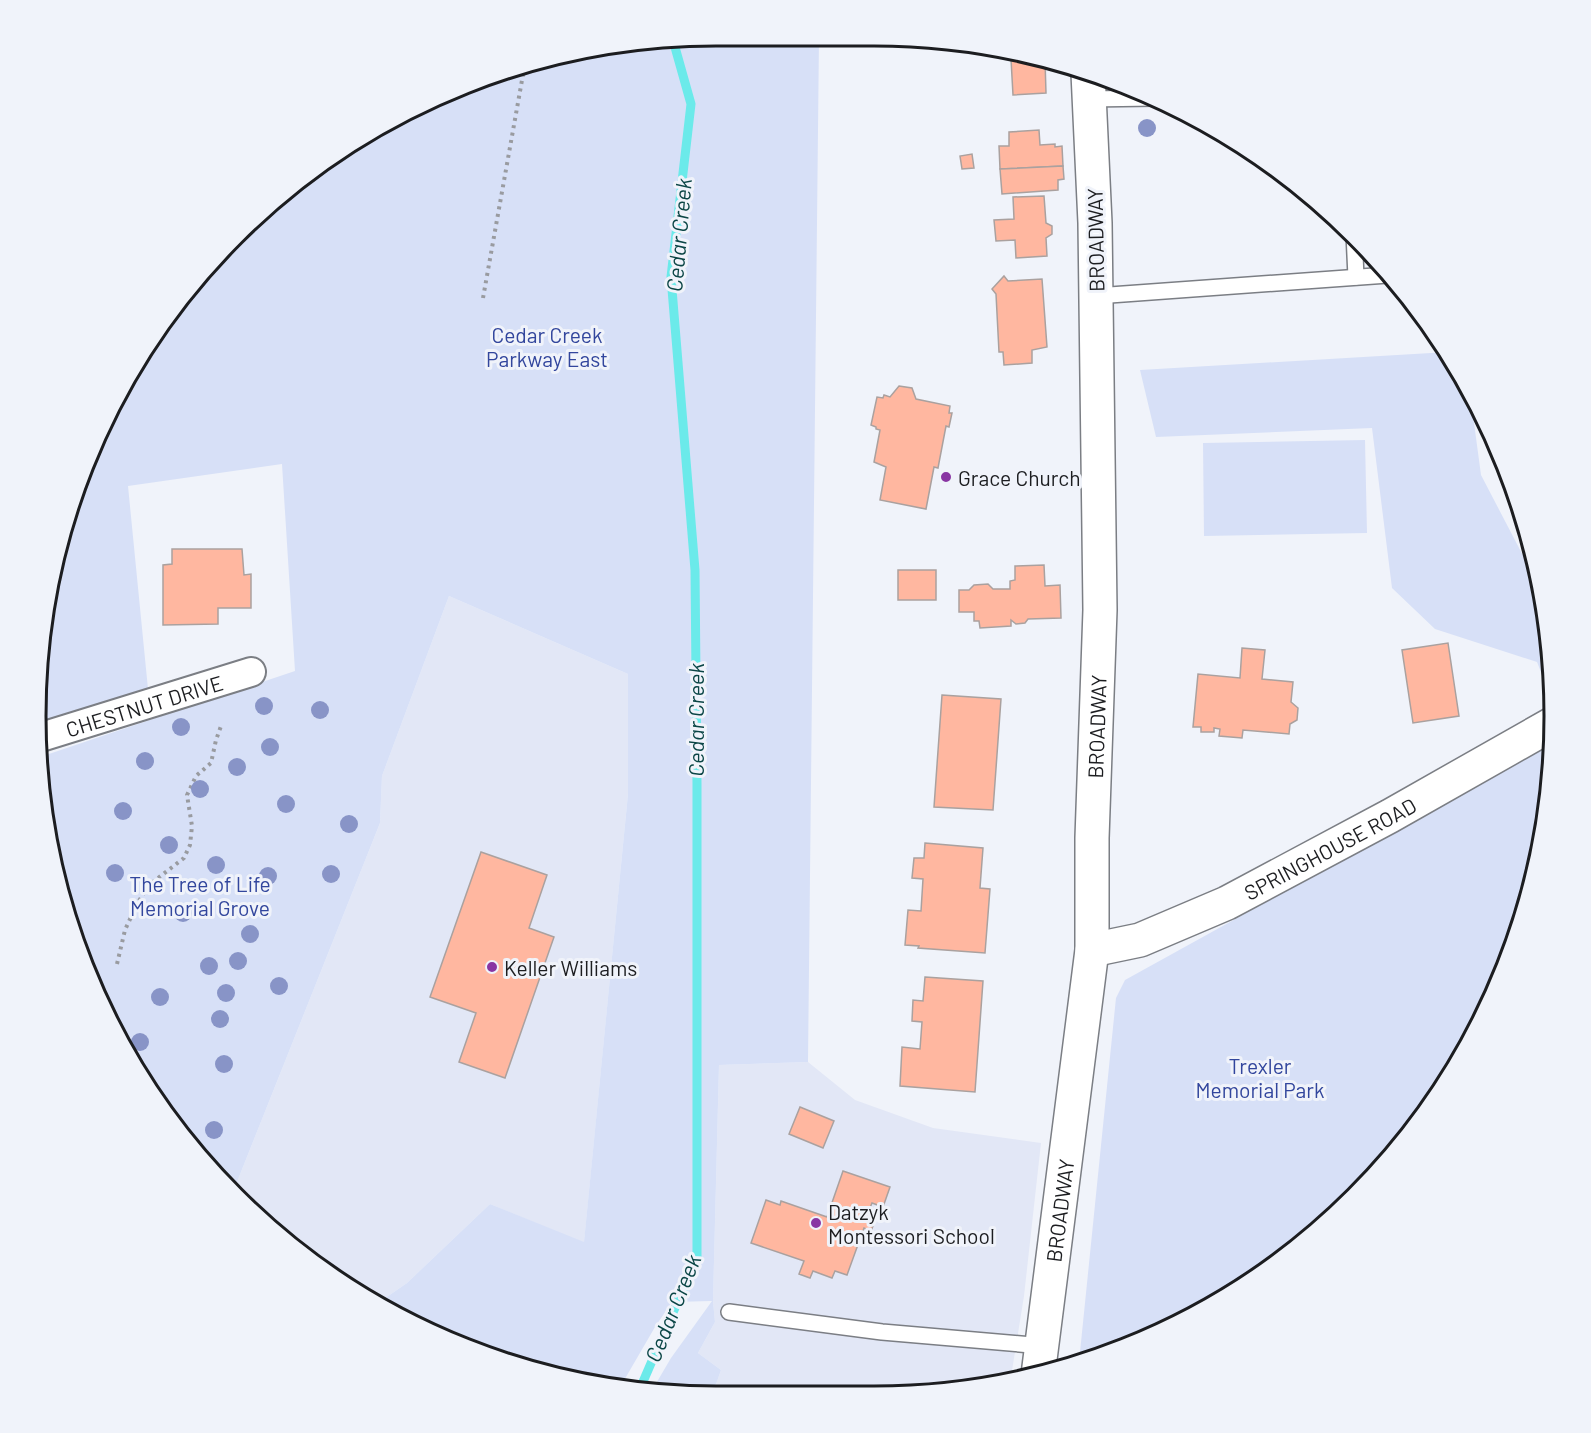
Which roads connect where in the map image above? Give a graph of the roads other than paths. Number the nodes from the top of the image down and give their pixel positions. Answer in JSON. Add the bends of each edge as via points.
{"nodes":[{"id":1,"x":1089,"y":86,"type":"edge"},
{"id":2,"x":1110,"y":90,"type":"edge"},
{"id":3,"x":1355,"y":250,"type":"edge"},
{"id":4,"x":1378,"y":276,"type":"edge"},
{"id":5,"x":1356,"y":277,"type":"junction"},
{"id":6,"x":1096,"y":296,"type":"junction"},
{"id":7,"x":251,"y":672,"type":"dead end"},
{"id":8,"x":1544,"y":729,"type":"edge"},
{"id":9,"x":47,"y":735,"type":"edge"},
{"id":10,"x":1092,"y":950,"type":"junction"},
{"id":11,"x":729,"y":1312,"type":"dead end"},
{"id":12,"x":1041,"y":1360,"type":"edge"}],
"edges":[{"from":1,"to":2,"type":"lane"},
{"from":1,"to":6,"type":"street","name":"BROADWAY"},
{"from":3,"to":5,"type":"lane"},
{"from":4,"to":5,"type":"lane"},
{"from":5,"to":6,"type":"lane"},
{"from":6,"to":10,"type":"street","name":"BROADWAY","via":[[1100,610]]},
{"from":7,"to":9,"type":"street","name":"CHESTNUT DRIVE"},
{"from":8,"to":10,"type":"street","name":"SPRINGHOUSE ROAD","via":[[1227,903],[1140,940]]},
{"from":10,"to":12,"type":"street","name":"BROADWAY"},
{"from":11,"to":12,"type":"lane","via":[[882,1332]]}]}
